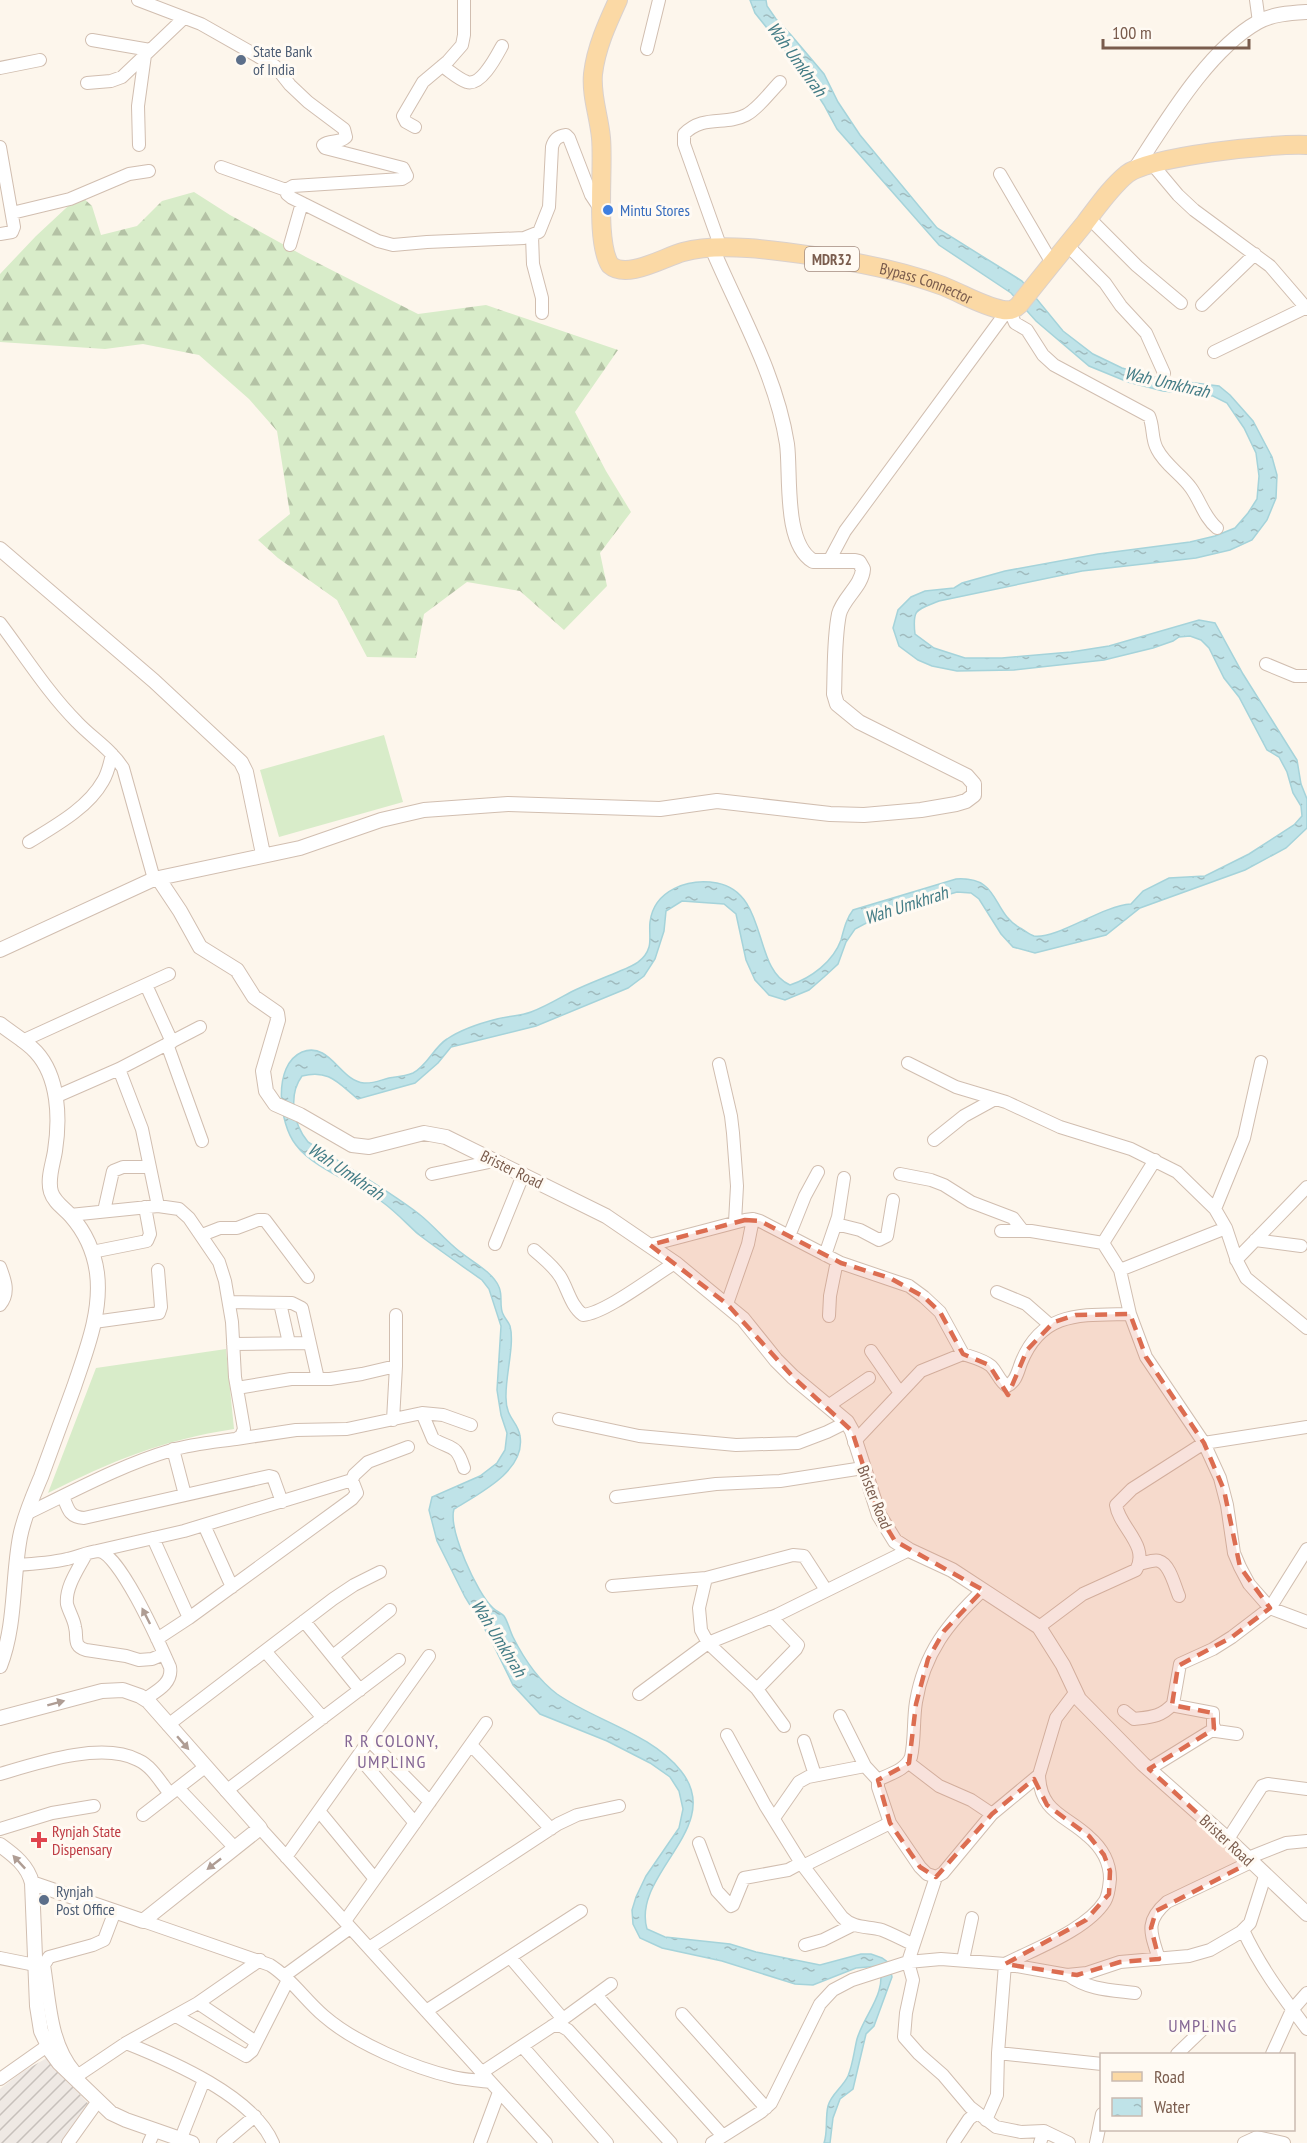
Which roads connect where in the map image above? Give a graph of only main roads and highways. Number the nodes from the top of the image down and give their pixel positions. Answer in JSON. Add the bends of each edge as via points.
{"nodes":[{"id":1,"x":618,"y":0,"type":"edge"},
{"id":2,"x":1307,"y":145,"type":"edge"}],
"edges":[{"from":1,"to":2,"type":"main road","name":"Bypass Connector","number":"MDR32","via":[[600,44],[593,75],[601,140],[604,246],[614,269],[634,269],[686,251],[717,248],[795,254],[901,272],[986,305],[1013,308],[1112,189],[1143,166],[1246,148]]}]}
